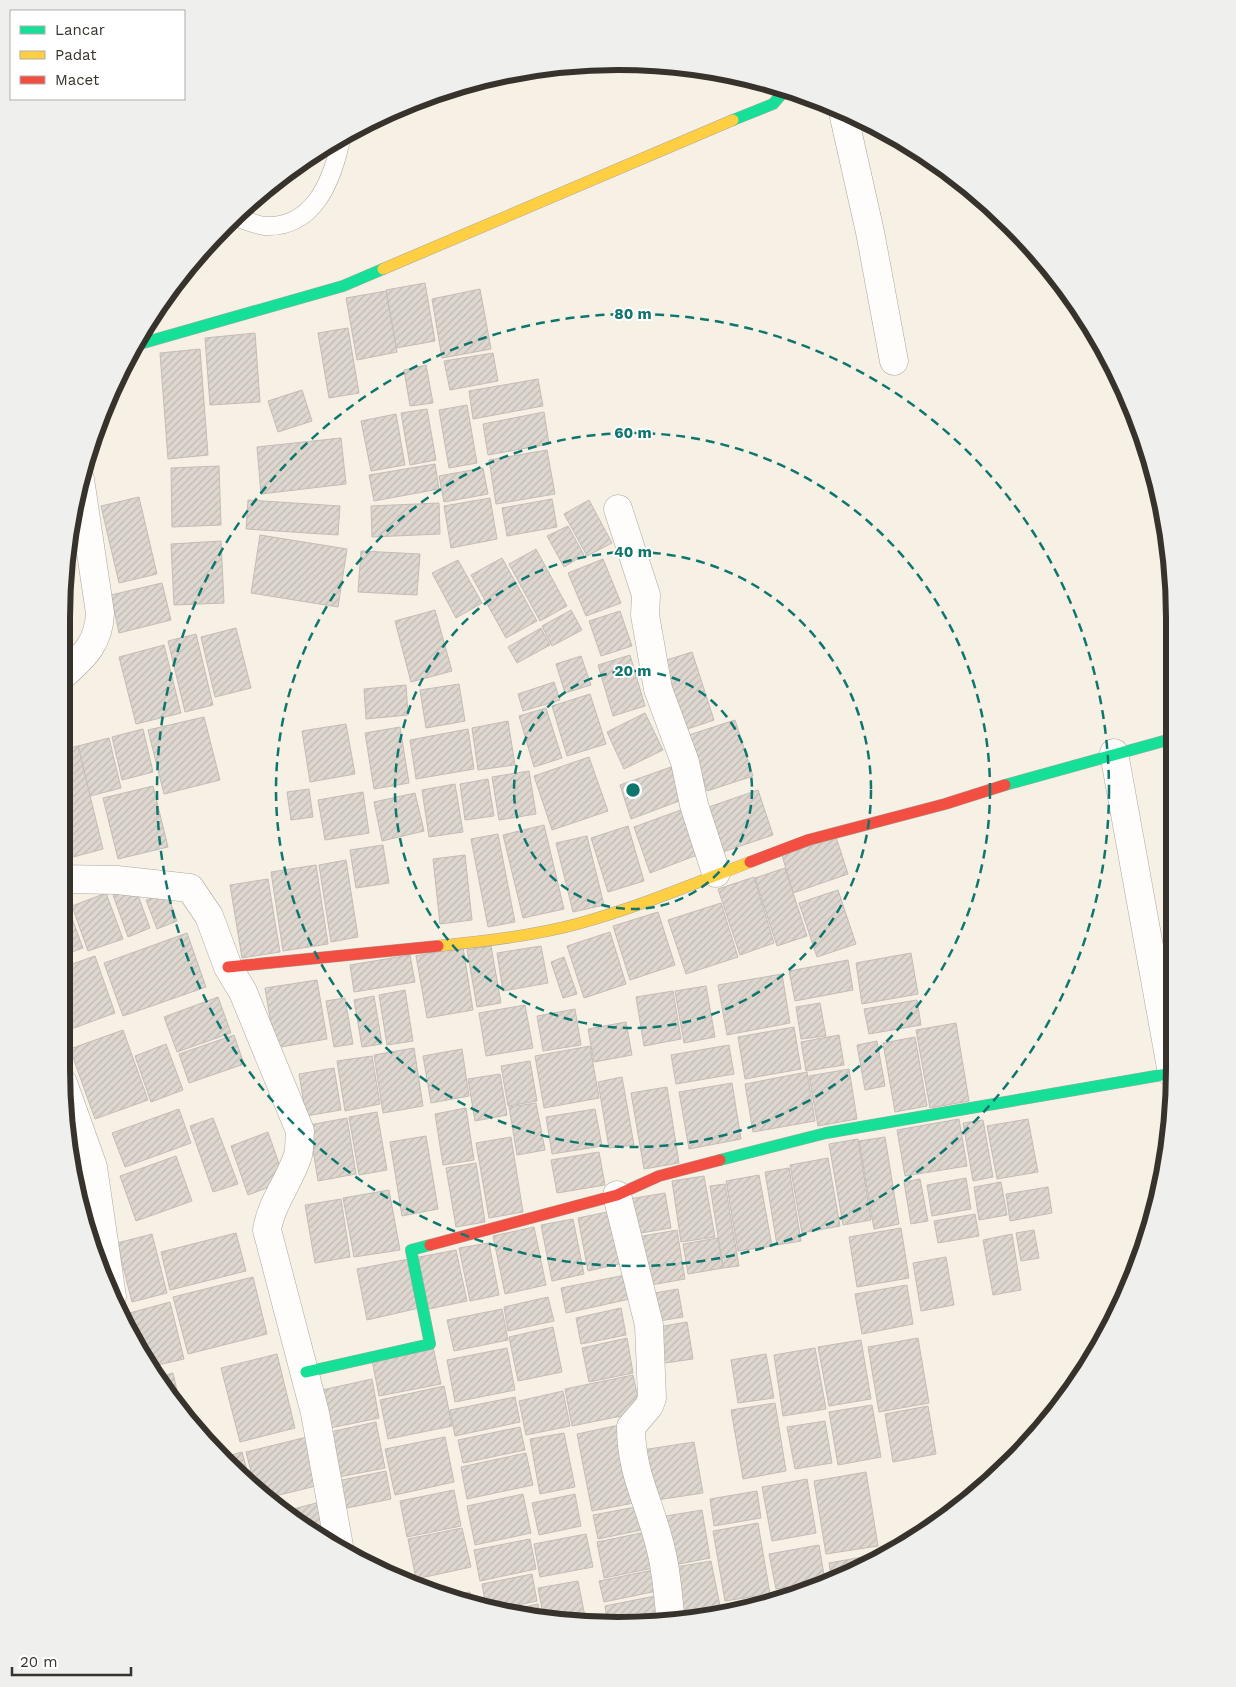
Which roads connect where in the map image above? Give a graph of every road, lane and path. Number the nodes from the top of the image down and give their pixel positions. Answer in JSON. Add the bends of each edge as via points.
{"nodes":[{"id":1,"x":781,"y":95,"type":"edge"},
{"id":2,"x":845,"y":120,"type":"edge"},
{"id":3,"x":340,"y":146,"type":"edge"},
{"id":4,"x":243,"y":219,"type":"edge"},
{"id":5,"x":144,"y":343,"type":"edge"},
{"id":6,"x":894,"y":361,"type":"dead end"},
{"id":7,"x":83,"y":501,"type":"edge"},
{"id":8,"x":618,"y":509,"type":"dead end"},
{"id":9,"x":70,"y":668,"type":"edge"},
{"id":10,"x":1166,"y":740,"type":"edge"},
{"id":11,"x":1114,"y":753,"type":"junction"},
{"id":12,"x":716,"y":873,"type":"junction"},
{"id":13,"x":70,"y":879,"type":"edge"},
{"id":14,"x":228,"y":967,"type":"junction"},
{"id":15,"x":1166,"y":1035,"type":"edge"},
{"id":16,"x":1166,"y":1074,"type":"edge"},
{"id":17,"x":71,"y":1106,"type":"edge"},
{"id":18,"x":617,"y":1195,"type":"junction"},
{"id":19,"x":108,"y":1268,"type":"edge"},
{"id":20,"x":306,"y":1372,"type":"junction"},
{"id":21,"x":338,"y":1540,"type":"edge"},
{"id":22,"x":670,"y":1614,"type":"edge"}],
"edges":[{"from":1,"to":5,"type":"street","via":[[773,104],[343,286]]},
{"from":2,"to":6,"type":"street"},
{"from":3,"to":4,"type":"lane","via":[[333,174],[315,205],[293,221],[265,226]]},
{"from":7,"to":9,"type":"street","via":[[100,613],[99,629],[93,644]]},
{"from":8,"to":12,"type":"street","via":[[646,595],[645,615],[658,688],[686,762],[694,805]]},
{"from":10,"to":11,"type":"street"},
{"from":11,"to":12,"type":"street","via":[[945,804],[808,840]]},
{"from":11,"to":15,"type":"street"},
{"from":12,"to":14,"type":"street","via":[[650,900],[557,928],[489,941]]},
{"from":13,"to":14,"type":"street","via":[[117,880],[190,888],[209,916]]},
{"from":14,"to":20,"type":"street","via":[[243,992],[300,1131],[298,1154],[270,1212],[267,1230]]},
{"from":16,"to":18,"type":"street","via":[[826,1133],[658,1176]]},
{"from":17,"to":19,"type":"street","via":[[93,1167]]},
{"from":18,"to":20,"type":"street","via":[[411,1250],[430,1344]]},
{"from":18,"to":22,"type":"street","via":[[649,1325],[652,1398],[631,1427],[631,1450],[662,1550]]},
{"from":20,"to":21,"type":"street"}]}
